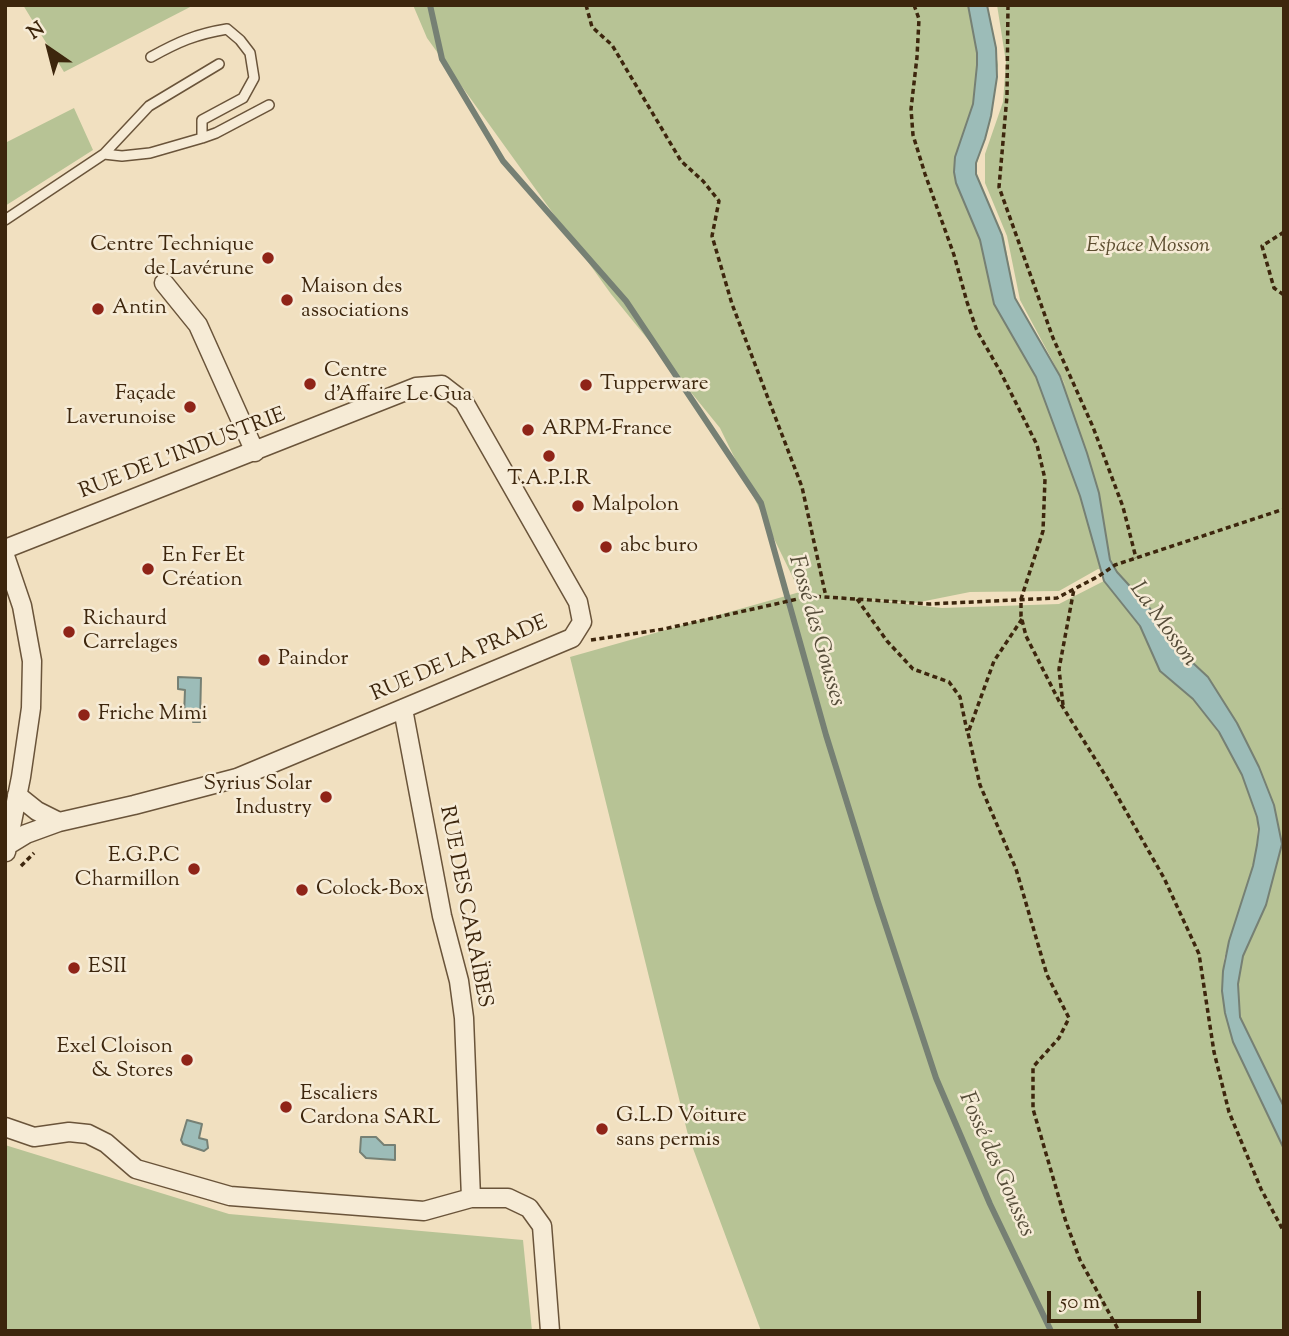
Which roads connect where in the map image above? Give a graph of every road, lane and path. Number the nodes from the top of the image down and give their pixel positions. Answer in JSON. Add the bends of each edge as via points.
{"nodes":[{"id":1,"x":586,"y":5,"type":"edge"},
{"id":2,"x":914,"y":5,"type":"edge"},
{"id":3,"x":1007,"y":5,"type":"edge"},
{"id":4,"x":150,"y":57,"type":"dead end"},
{"id":5,"x":219,"y":64,"type":"dead end"},
{"id":6,"x":269,"y":104,"type":"dead end"},
{"id":7,"x":202,"y":138,"type":"junction"},
{"id":8,"x":104,"y":154,"type":"junction"},
{"id":9,"x":5,"y":220,"type":"edge"},
{"id":10,"x":1284,"y":232,"type":"edge"},
{"id":11,"x":164,"y":283,"type":"dead end"},
{"id":12,"x":1284,"y":295,"type":"edge"},
{"id":13,"x":416,"y":387,"type":"joint"},
{"id":14,"x":255,"y":452,"type":"junction"},
{"id":15,"x":1284,"y":509,"type":"edge"},
{"id":16,"x":5,"y":549,"type":"edge"},
{"id":17,"x":5,"y":556,"type":"edge"},
{"id":18,"x":1136,"y":558,"type":"junction"},
{"id":19,"x":1074,"y":589,"type":"junction"},
{"id":20,"x":826,"y":597,"type":"junction"},
{"id":21,"x":1021,"y":598,"type":"junction"},
{"id":22,"x":857,"y":599,"type":"junction"},
{"id":23,"x":1022,"y":619,"type":"junction"},
{"id":24,"x":572,"y":638,"type":"junction"},
{"id":25,"x":1063,"y":707,"type":"junction"},
{"id":26,"x":402,"y":709,"type":"junction"},
{"id":27,"x":968,"y":733,"type":"junction"},
{"id":28,"x":17,"y":795,"type":"junction"},
{"id":29,"x":59,"y":822,"type":"junction"},
{"id":30,"x":7,"y":850,"type":"edge"},
{"id":31,"x":5,"y":1127,"type":"edge"},
{"id":32,"x":471,"y":1198,"type":"junction"},
{"id":33,"x":1284,"y":1232,"type":"edge"},
{"id":34,"x":550,"y":1331,"type":"edge"},
{"id":35,"x":1119,"y":1331,"type":"edge"}],
"edges":[{"from":1,"to":20,"type":"path","via":[[592,27],[612,45],[681,161],[719,201],[712,236],[732,304],[802,487]]},
{"from":2,"to":21,"type":"path","via":[[919,19],[911,109],[914,135],[977,331],[1037,446],[1045,479],[1044,531]]},
{"from":3,"to":18,"type":"path","via":[[1007,96],[999,187],[1053,338],[1123,507]]},
{"from":4,"to":7,"type":"lane","via":[[180,41],[228,29],[250,53],[254,78],[243,98],[202,120]]},
{"from":5,"to":8,"type":"lane","via":[[149,106]]},
{"from":6,"to":7,"type":"lane"},
{"from":7,"to":8,"type":"lane","via":[[150,153]]},
{"from":8,"to":9,"type":"lane"},
{"from":10,"to":12,"type":"path","via":[[1262,246],[1274,288]]},
{"from":11,"to":14,"type":"street","via":[[198,326]]},
{"from":13,"to":14,"type":"street","name":"RUE DE L'INDUSTRIE"},
{"from":13,"to":24,"type":"street","name":"RUE DE LA PRADE","via":[[442,385],[464,402],[578,602],[582,622]]},
{"from":14,"to":16,"type":"street","name":"RUE DE L'INDUSTRIE"},
{"from":15,"to":18,"type":"path"},
{"from":17,"to":28,"type":"street","via":[[22,606],[32,661],[31,708]]},
{"from":18,"to":19,"type":"path"},
{"from":19,"to":21,"type":"path","via":[[1057,598]]},
{"from":19,"to":25,"type":"path","via":[[1059,669]]},
{"from":20,"to":22,"type":"path"},
{"from":20,"to":24,"type":"path","via":[[788,600],[664,629],[595,640]]},
{"from":21,"to":22,"type":"path","via":[[929,604]]},
{"from":21,"to":23,"type":"path"},
{"from":22,"to":27,"type":"path","via":[[913,669],[949,682],[960,697]]},
{"from":23,"to":25,"type":"path","via":[[1026,636]]},
{"from":23,"to":27,"type":"path","via":[[994,661]]},
{"from":24,"to":26,"type":"street","name":"RUE DE LA PRADE"},
{"from":25,"to":33,"type":"path","via":[[1134,823],[1199,954],[1226,1101],[1257,1180]]},
{"from":26,"to":29,"type":"street","name":"RUE DE LA PRADE","via":[[237,778]]},
{"from":26,"to":32,"type":"street","name":"RUE DES CARAÏBES","via":[[459,981]]},
{"from":27,"to":35,"type":"path","via":[[980,785],[1016,869],[1047,975],[1069,1018],[1059,1038],[1033,1067],[1033,1109],[1080,1259]]},
{"from":28,"to":29,"type":"street"},
{"from":28,"to":30,"type":"street"},
{"from":29,"to":30,"type":"street","name":"RUE DE LA PRADE","via":[[26,834]]},
{"from":31,"to":32,"type":"street","via":[[34,1137],[88,1134],[136,1169],[230,1196],[424,1211]]},
{"from":32,"to":34,"type":"street","via":[[508,1198],[529,1208],[542,1226]]}]}
